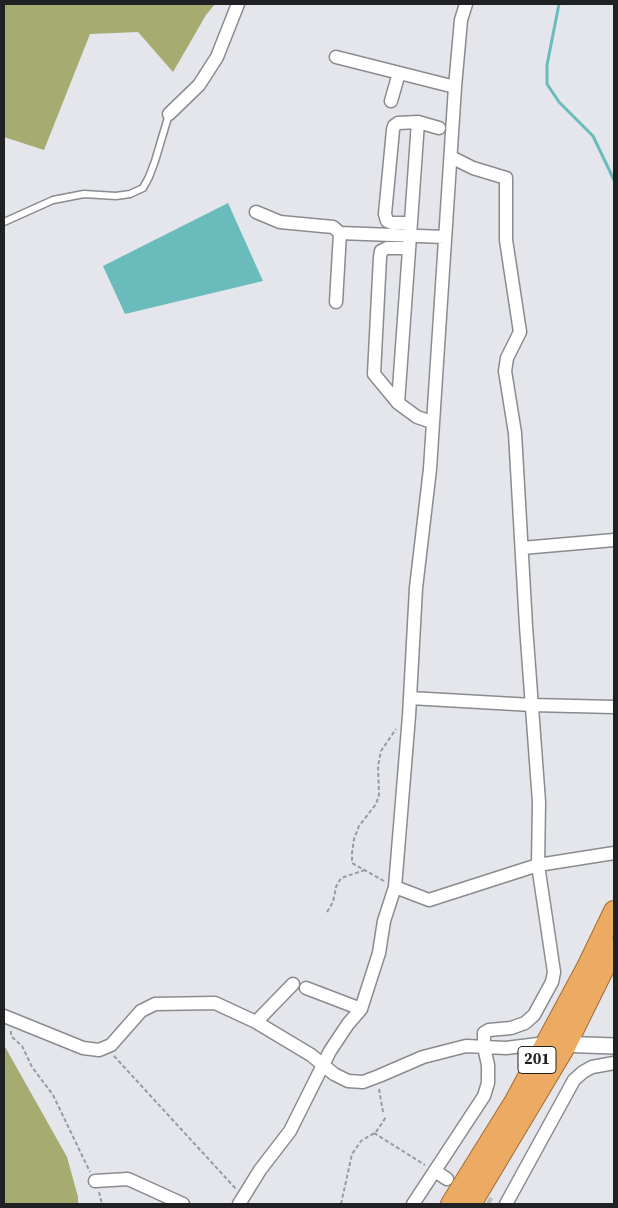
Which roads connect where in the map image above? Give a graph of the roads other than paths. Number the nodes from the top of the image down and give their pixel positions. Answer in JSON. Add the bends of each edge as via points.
{"nodes":[{"id":1,"x":238,"y":4,"type":"edge"},
{"id":2,"x":466,"y":4,"type":"edge"},
{"id":3,"x":336,"y":57,"type":"dead end"},
{"id":4,"x":399,"y":73,"type":"junction"},
{"id":5,"x":455,"y":87,"type":"junction"},
{"id":6,"x":390,"y":101,"type":"dead end"},
{"id":7,"x":169,"y":114,"type":"joint"},
{"id":8,"x":418,"y":122,"type":"junction"},
{"id":9,"x":439,"y":128,"type":"dead end"},
{"id":10,"x":450,"y":156,"type":"junction"},
{"id":11,"x":256,"y":212,"type":"dead end"},
{"id":12,"x":4,"y":222,"type":"edge"},
{"id":13,"x":411,"y":223,"type":"junction"},
{"id":14,"x":340,"y":232,"type":"junction"},
{"id":15,"x":445,"y":237,"type":"junction"},
{"id":16,"x":410,"y":242,"type":"junction"},
{"id":17,"x":336,"y":302,"type":"dead end"},
{"id":18,"x":398,"y":403,"type":"junction"},
{"id":19,"x":432,"y":422,"type":"junction"},
{"id":20,"x":614,"y":540,"type":"edge"},
{"id":21,"x":522,"y":548,"type":"junction"},
{"id":22,"x":410,"y":698,"type":"junction"},
{"id":23,"x":532,"y":705,"type":"junction"},
{"id":24,"x":614,"y":706,"type":"edge"},
{"id":25,"x":613,"y":851,"type":"edge"},
{"id":26,"x":538,"y":866,"type":"junction"},
{"id":27,"x":395,"y":887,"type":"junction"},
{"id":28,"x":614,"y":911,"type":"edge"},
{"id":29,"x":614,"y":948,"type":"edge"},
{"id":30,"x":294,"y":984,"type":"dead end"},
{"id":31,"x":306,"y":988,"type":"dead end"},
{"id":32,"x":361,"y":1009,"type":"junction"},
{"id":33,"x":9,"y":1018,"type":"edge"},
{"id":34,"x":256,"y":1022,"type":"junction"},
{"id":35,"x":546,"y":1043,"type":"junction"},
{"id":36,"x":566,"y":1044,"type":"junction"},
{"id":37,"x":614,"y":1046,"type":"edge"},
{"id":38,"x":484,"y":1047,"type":"junction"},
{"id":39,"x":324,"y":1064,"type":"junction"},
{"id":40,"x":614,"y":1064,"type":"edge"},
{"id":41,"x":435,"y":1171,"type":"junction"},
{"id":42,"x":447,"y":1179,"type":"dead end"},
{"id":43,"x":95,"y":1181,"type":"road end"},
{"id":44,"x":240,"y":1200,"type":"edge"},
{"id":45,"x":183,"y":1204,"type":"edge"},
{"id":46,"x":413,"y":1204,"type":"edge"},
{"id":47,"x":451,"y":1204,"type":"edge"},
{"id":48,"x":471,"y":1204,"type":"edge"},
{"id":49,"x":506,"y":1204,"type":"edge"}],
"edges":[{"from":1,"to":7,"type":"street","via":[[217,57],[199,85]]},
{"from":2,"to":5,"type":"street","via":[[461,20]]},
{"from":3,"to":4,"type":"street"},
{"from":4,"to":5,"type":"street"},
{"from":4,"to":6,"type":"street"},
{"from":5,"to":10,"type":"street"},
{"from":7,"to":12,"type":"lane","via":[[143,188],[116,196],[84,194],[53,200]]},
{"from":8,"to":9,"type":"street"},
{"from":8,"to":13,"type":"street"},
{"from":8,"to":13,"type":"street","via":[[394,126],[385,214],[387,221],[392,223]]},
{"from":10,"to":15,"type":"street"},
{"from":10,"to":21,"type":"street","via":[[473,168],[506,178],[506,240],[520,332],[507,358],[505,371],[515,433]]},
{"from":11,"to":14,"type":"street","via":[[280,222],[333,227]]},
{"from":13,"to":16,"type":"street"},
{"from":14,"to":16,"type":"street"},
{"from":14,"to":17,"type":"street"},
{"from":15,"to":16,"type":"street"},
{"from":15,"to":19,"type":"street"},
{"from":16,"to":18,"type":"street"},
{"from":16,"to":18,"type":"street","via":[[381,251],[380,257],[374,374]]},
{"from":18,"to":19,"type":"street","via":[[417,417]]},
{"from":19,"to":22,"type":"street","via":[[430,469],[416,588]]},
{"from":20,"to":21,"type":"street"},
{"from":21,"to":23,"type":"street"},
{"from":22,"to":23,"type":"street"},
{"from":22,"to":27,"type":"street"},
{"from":23,"to":24,"type":"street"},
{"from":23,"to":26,"type":"street","via":[[539,802]]},
{"from":25,"to":26,"type":"street"},
{"from":26,"to":27,"type":"street","via":[[429,900]]},
{"from":26,"to":38,"type":"street","via":[[554,972],[552,982],[534,1015],[511,1028],[484,1033]]},
{"from":27,"to":32,"type":"street","via":[[384,921],[379,954]]},
{"from":28,"to":35,"type":"highway","number":"201"},
{"from":29,"to":36,"type":"highway","number":"201"},
{"from":30,"to":34,"type":"street"},
{"from":31,"to":32,"type":"street"},
{"from":32,"to":39,"type":"street","via":[[330,1050]]},
{"from":33,"to":34,"type":"street","via":[[83,1048],[98,1050],[111,1045],[141,1011],[155,1004],[215,1003]]},
{"from":34,"to":39,"type":"street"},
{"from":35,"to":36,"type":"street"},
{"from":35,"to":38,"type":"street"},
{"from":35,"to":47,"type":"highway","number":"201","via":[[515,1101]]},
{"from":36,"to":37,"type":"street"},
{"from":36,"to":48,"type":"highway","number":"201"},
{"from":38,"to":39,"type":"street","via":[[466,1046],[423,1057],[363,1082],[348,1081]]},
{"from":38,"to":41,"type":"street","via":[[488,1065],[484,1096]]},
{"from":39,"to":44,"type":"street","via":[[290,1131]]},
{"from":40,"to":49,"type":"street","via":[[592,1067],[574,1080]]},
{"from":41,"to":42,"type":"street"},
{"from":41,"to":46,"type":"street"},
{"from":43,"to":45,"type":"street","via":[[128,1179]]}]}
